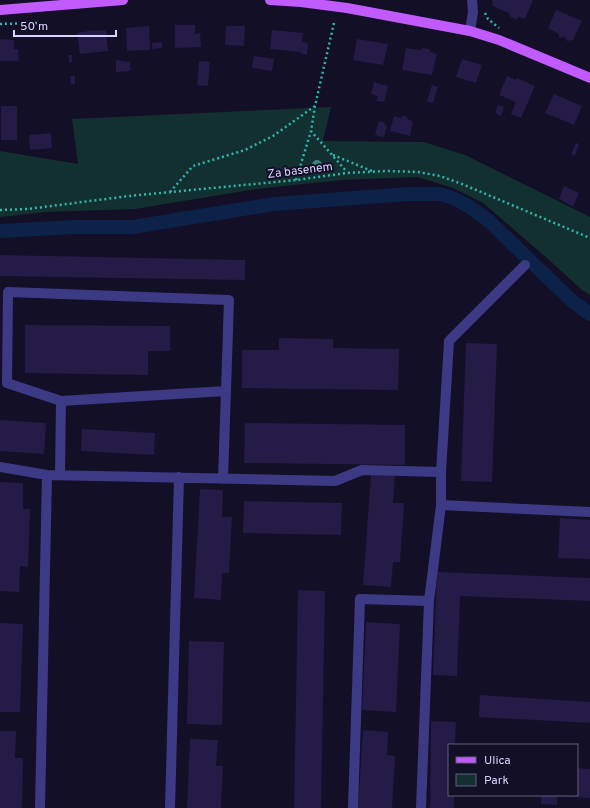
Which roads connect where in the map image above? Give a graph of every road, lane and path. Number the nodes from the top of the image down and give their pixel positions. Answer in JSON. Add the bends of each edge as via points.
{"nodes":[{"id":1,"x":123,"y":0,"type":"edge"},
{"id":2,"x":270,"y":0,"type":"edge"},
{"id":3,"x":472,"y":0,"type":"edge"},
{"id":4,"x":485,"y":6,"type":"dead end"},
{"id":5,"x":0,"y":10,"type":"edge"},
{"id":6,"x":38,"y":22,"type":"dead end"},
{"id":7,"x":334,"y":23,"type":"dead end"},
{"id":8,"x":0,"y":24,"type":"edge"},
{"id":9,"x":497,"y":26,"type":"dead end"},
{"id":10,"x":470,"y":31,"type":"junction"},
{"id":11,"x":590,"y":78,"type":"edge"},
{"id":12,"x":315,"y":106,"type":"junction"},
{"id":13,"x":311,"y":131,"type":"junction"},
{"id":14,"x":332,"y":155,"type":"junction"},
{"id":15,"x":373,"y":172,"type":"junction"},
{"id":16,"x":347,"y":173,"type":"junction"},
{"id":17,"x":296,"y":180,"type":"junction"},
{"id":18,"x":170,"y":193,"type":"junction"},
{"id":19,"x":0,"y":210,"type":"edge"},
{"id":20,"x":590,"y":238,"type":"edge"},
{"id":21,"x":525,"y":265,"type":"dead end"},
{"id":22,"x":226,"y":391,"type":"junction"},
{"id":23,"x":61,"y":401,"type":"junction"},
{"id":24,"x":0,"y":468,"type":"edge"},
{"id":25,"x":441,"y":472,"type":"junction"},
{"id":26,"x":47,"y":475,"type":"junction"},
{"id":27,"x":60,"y":475,"type":"junction"},
{"id":28,"x":179,"y":478,"type":"junction"},
{"id":29,"x":224,"y":478,"type":"junction"},
{"id":30,"x":440,"y":504,"type":"junction"},
{"id":31,"x":590,"y":512,"type":"edge"},
{"id":32,"x":429,"y":601,"type":"junction"},
{"id":33,"x":40,"y":808,"type":"edge"},
{"id":34,"x":170,"y":808,"type":"edge"},
{"id":35,"x":353,"y":808,"type":"edge"},
{"id":36,"x":421,"y":808,"type":"edge"}],
"edges":[{"from":1,"to":5,"type":"main road"},
{"from":2,"to":10,"type":"main road","via":[[347,8]]},
{"from":3,"to":10,"type":"street"},
{"from":4,"to":9,"type":"path","via":[[488,19]]},
{"from":6,"to":8,"type":"path"},
{"from":7,"to":12,"type":"path"},
{"from":10,"to":11,"type":"main road","via":[[505,42]]},
{"from":12,"to":13,"type":"path"},
{"from":12,"to":18,"type":"path","via":[[273,136],[245,150],[193,166]]},
{"from":13,"to":14,"type":"path"},
{"from":13,"to":17,"type":"path"},
{"from":14,"to":15,"type":"path"},
{"from":14,"to":16,"type":"path"},
{"from":15,"to":16,"type":"path","name":"Za basenem"},
{"from":15,"to":20,"type":"path","name":"Za basenem","via":[[418,172],[440,176],[484,192]]},
{"from":16,"to":17,"type":"path","name":"Za basenem"},
{"from":17,"to":18,"type":"path","name":"Za basenem"},
{"from":18,"to":19,"type":"path","name":"Za basenem"},
{"from":21,"to":25,"type":"street","via":[[449,341]]},
{"from":22,"to":23,"type":"street"},
{"from":22,"to":23,"type":"street","via":[[229,300],[8,292],[7,383]]},
{"from":22,"to":29,"type":"street"},
{"from":23,"to":27,"type":"street"},
{"from":24,"to":26,"type":"street"},
{"from":25,"to":29,"type":"street","via":[[362,470],[335,481]]},
{"from":25,"to":30,"type":"street"},
{"from":26,"to":27,"type":"street"},
{"from":26,"to":33,"type":"street"},
{"from":27,"to":28,"type":"street"},
{"from":28,"to":29,"type":"street"},
{"from":28,"to":34,"type":"street"},
{"from":30,"to":31,"type":"street"},
{"from":30,"to":32,"type":"street"},
{"from":32,"to":35,"type":"street","via":[[360,599]]},
{"from":32,"to":36,"type":"street"}]}
